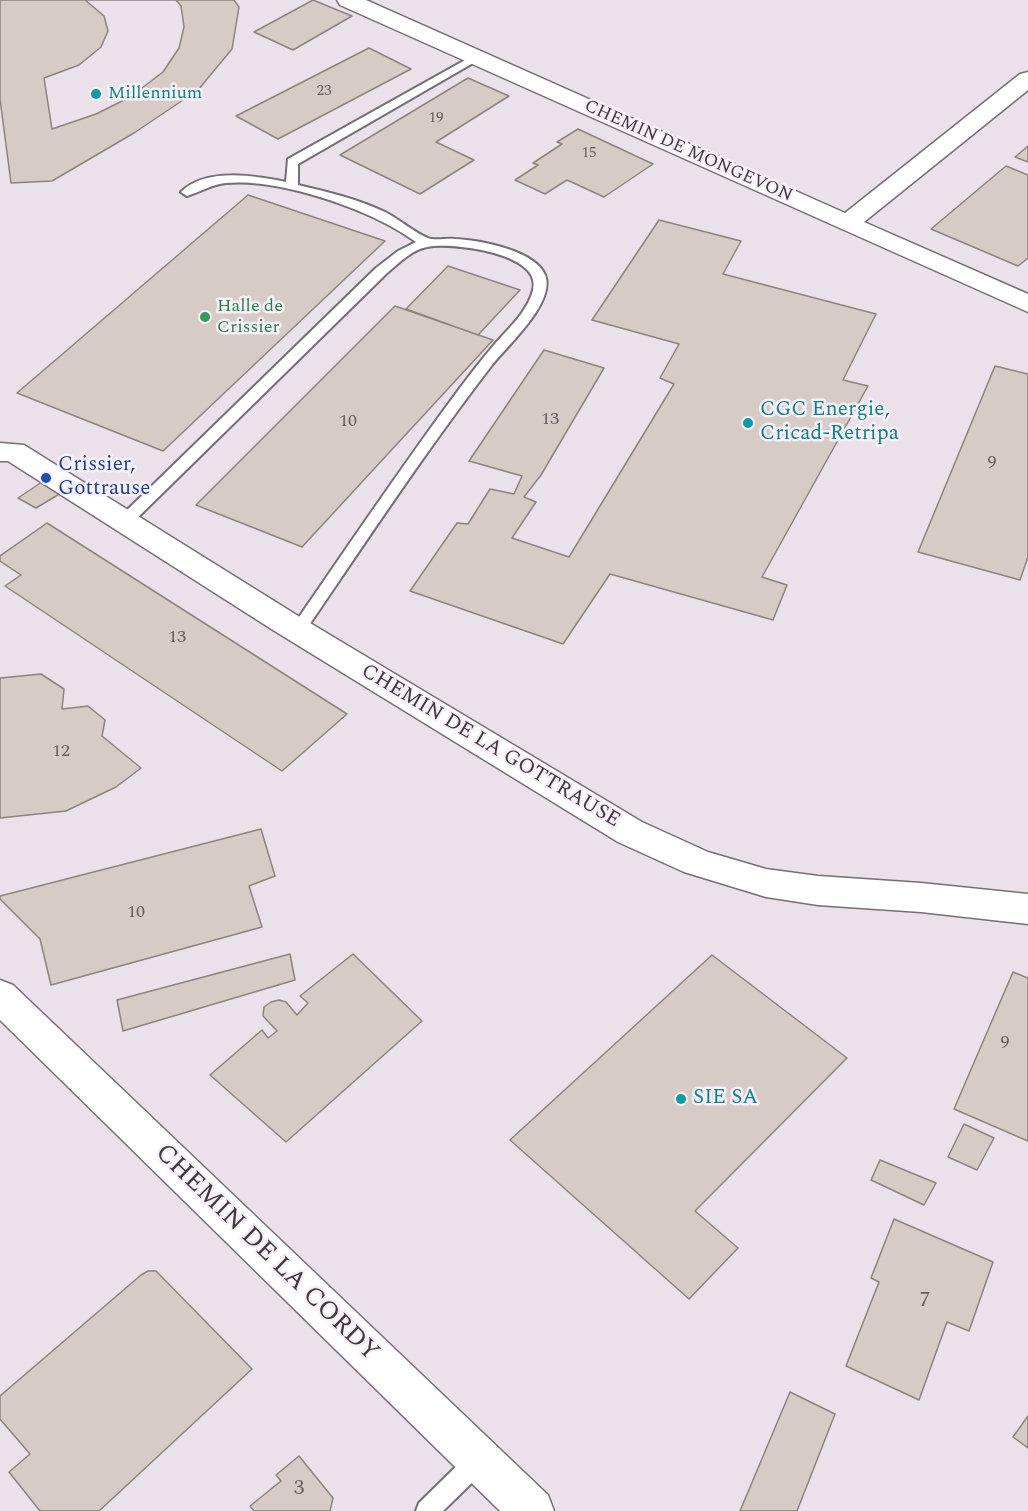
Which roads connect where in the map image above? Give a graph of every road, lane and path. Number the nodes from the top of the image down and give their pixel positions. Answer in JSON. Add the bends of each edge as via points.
{"nodes":[{"id":1,"x":348,"y":0,"type":"edge"},
{"id":2,"x":476,"y":57,"type":"junction"},
{"id":3,"x":1028,"y":79,"type":"edge"},
{"id":4,"x":292,"y":187,"type":"junction"},
{"id":5,"x":187,"y":192,"type":"dead end"},
{"id":6,"x":847,"y":223,"type":"junction"},
{"id":7,"x":426,"y":243,"type":"junction"},
{"id":8,"x":1028,"y":304,"type":"edge"},
{"id":9,"x":0,"y":452,"type":"edge"},
{"id":10,"x":125,"y":521,"type":"junction"},
{"id":11,"x":298,"y":630,"type":"junction"},
{"id":12,"x":1028,"y":909,"type":"edge"},
{"id":13,"x":0,"y":996,"type":"edge"},
{"id":14,"x":479,"y":1461,"type":"junction"},
{"id":15,"x":427,"y":1511,"type":"edge"},
{"id":16,"x":532,"y":1511,"type":"edge"}],
"edges":[{"from":1,"to":2,"type":"street","name":"CHEMIN DE MONGEVON"},
{"from":2,"to":4,"type":"lane","via":[[292,162]]},
{"from":2,"to":6,"type":"street","name":"CHEMIN DE MONGEVON"},
{"from":3,"to":6,"type":"street"},
{"from":4,"to":5,"type":"lane","via":[[225,179]]},
{"from":4,"to":7,"type":"lane","via":[[362,206]]},
{"from":6,"to":8,"type":"street","name":"CHEMIN DE MONGEVON"},
{"from":7,"to":10,"type":"lane","via":[[404,253],[381,272]]},
{"from":7,"to":11,"type":"lane","via":[[459,241],[494,249],[530,266],[539,275],[541,286],[534,303],[375,516]]},
{"from":9,"to":10,"type":"street","name":"CHEMIN DE LA GOTTRAUSE","via":[[14,452]]},
{"from":10,"to":11,"type":"street","name":"CHEMIN DE LA GOTTRAUSE"},
{"from":11,"to":12,"type":"street","name":"CHEMIN DE LA GOTTRAUSE","via":[[662,849],[713,868],[795,888]]},
{"from":13,"to":14,"type":"street","name":"CHEMIN DE LA CORDY"},
{"from":14,"to":15,"type":"lane"},
{"from":14,"to":16,"type":"street","name":"CHEMIN DE LA CORDY"}]}
